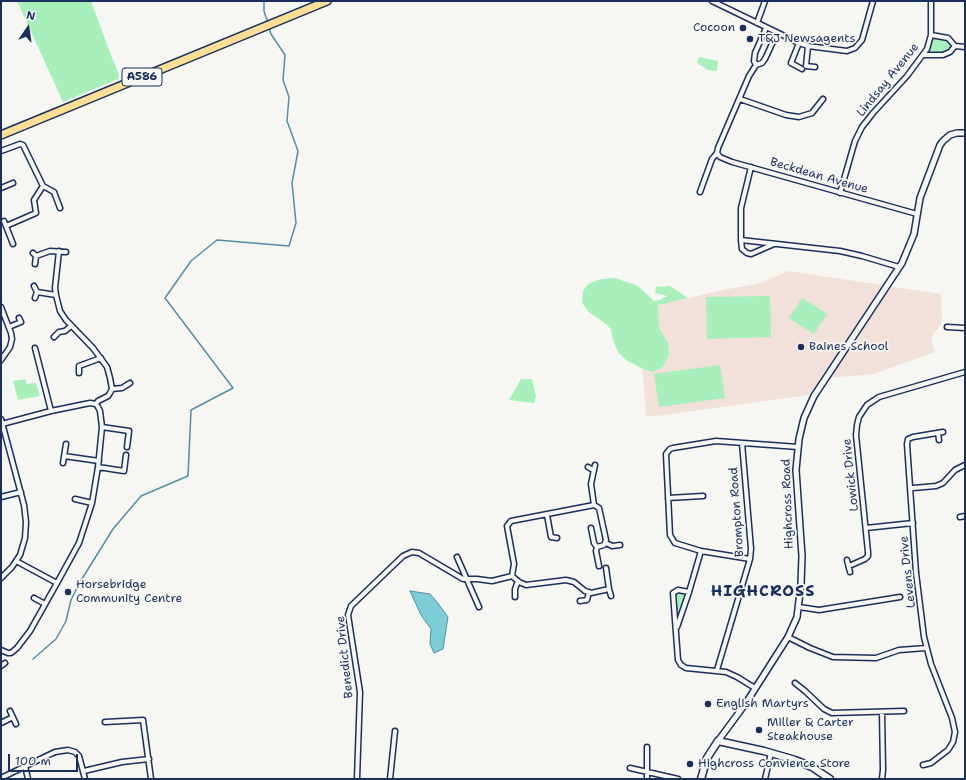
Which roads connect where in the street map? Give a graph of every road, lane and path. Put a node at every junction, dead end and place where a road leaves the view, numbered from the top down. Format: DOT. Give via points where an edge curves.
graph roads {
  1 [pos="328,1"];
  2 [pos="712,1"];
  3 [pos="765,1"];
  4 [pos="873,1"];
  5 [pos="931,1"];
  6 [pos="757,23"];
  7 [pos="766,28"];
  8 [pos="776,33"];
  9 [pos="931,35"];
  10 [pos="799,43"];
  11 [pos="808,46"];
  12 [pos="955,46"];
  13 [pos="965,46"];
  14 [pos="924,55"];
  15 [pos="756,65"];
  16 [pos="815,67"];
  17 [pos="802,69"];
  18 [pos="740,99"];
  19 [pos="823,99"];
  20 [pos="965,133"];
  21 [pos="1,135"];
  22 [pos="1,151"];
  23 [pos="717,153"];
  24 [pos="751,167"];
  25 [pos="13,183"];
  26 [pos="43,186"];
  27 [pos="1,188"];
  28 [pos="700,192"];
  29 [pos="840,193"];
  30 [pos="60,208"];
  31 [pos="917,214"];
  32 [pos="4,221"];
  33 [pos="6,226"];
  34 [pos="741,240"];
  35 [pos="13,244"];
  36 [pos="774,244"];
  37 [pos="59,251"];
  38 [pos="66,252"];
  39 [pos="35,264"];
  40 [pos="899,267"];
  41 [pos="34,286"];
  42 [pos="37,292"];
  43 [pos="56,295"];
  44 [pos="35,298"];
  45 [pos="1,308"];
  46 [pos="19,318"];
  47 [pos="71,326"];
  48 [pos="9,327"];
  49 [pos="947,327"];
  50 [pos="952,327"];
  51 [pos="965,328"];
  52 [pos="950,332"];
  53 [pos="54,337"];
  54 [pos="36,348"];
  55 [pos="38,356"];
  56 [pos="32,358"];
  57 [pos="101,358"];
  58 [pos="1,360"];
  59 [pos="965,372"];
  60 [pos="79,373"];
  61 [pos="130,383"];
  62 [pos="112,389"];
  63 [pos="96,404"];
  64 [pos="51,411"];
  65 [pos="2,421"];
  66 [pos="102,427"];
  67 [pos="943,432"];
  68 [pos="938,433"];
  69 [pos="939,440"];
  70 [pos="742,443"];
  71 [pos="66,444"];
  72 [pos="127,447"];
  73 [pos="798,447"];
  74 [pos="126,455"];
  75 [pos="64,456"];
  76 [pos="99,461"];
  77 [pos="63,463"];
  78 [pos="595,465"];
  79 [pos="965,466"];
  80 [pos="98,467"];
  81 [pos="588,467"];
  82 [pos="593,470"];
  83 [pos="910,490"];
  84 [pos="20,492"];
  85 [pos="703,496"];
  86 [pos="1,497"];
  87 [pos="668,498"];
  88 [pos="75,499"];
  89 [pos="92,503"];
  90 [pos="594,504"];
  91 [pos="547,515"];
  92 [pos="913,523"];
  93 [pos="591,528"];
  94 [pos="866,528"];
  95 [pos="551,537"];
  96 [pos="556,538"];
  97 [pos="546,540"];
  98 [pos="606,543"];
  99 [pos="620,545"];
  100 [pos="597,547"];
  101 [pos="701,551"];
  102 [pos="457,557"];
  103 [pos="750,558"];
  104 [pos="847,560"];
  105 [pos="16,561"];
  106 [pos="599,566"];
  107 [pos="849,566"];
  108 [pos="606,568"];
  109 [pos="850,572"];
  110 [pos="512,576"];
  111 [pos="1,578"];
  112 [pos="467,580"];
  113 [pos="518,581"];
  114 [pos="57,583"];
  115 [pos="609,589"];
  116 [pos="589,592"];
  117 [pos="689,592"];
  118 [pos="515,596"];
  119 [pos="611,596"];
  120 [pos="900,596"];
  121 [pos="34,598"];
  122 [pos="580,601"];
  123 [pos="45,604"];
  124 [pos="479,606"];
  125 [pos="799,607"];
  126 [pos="677,627"];
  127 [pos="788,637"];
  128 [pos="926,648"];
  129 [pos="1,650"];
  130 [pos="717,670"];
  131 [pos="795,683"];
  132 [pos="755,688"];
  133 [pos="10,711"];
  134 [pos="904,711"];
  135 [pos="882,712"];
  136 [pos="13,717"];
  137 [pos="105,722"];
  138 [pos="1,723"];
  139 [pos="16,724"];
  140 [pos="395,731"];
  141 [pos="718,741"];
  142 [pos="647,748"];
  143 [pos="771,753"];
  144 [pos="148,759"];
  145 [pos="923,765"];
  146 [pos="25,766"];
  147 [pos="630,768"];
  148 [pos="84,771"];
  149 [pos="647,771"];
  150 [pos="1,778"];
  151 [pos="28,779"];
  152 [pos="85,779"];
  153 [pos="151,779"];
  154 [pos="357,779"];
  155 [pos="390,779"];
  156 [pos="647,779"];
  157 [pos="678,779"];
  158 [pos="701,779"];
  159 [pos="766,779"];
  160 [pos="830,779"];
  161 [pos="882,779"];
  1 -- 21 [label="main road, A586"];
  2 -- 6 [label="street"];
  3 -- 6 [label="street"];
  4 -- 11 [label="street" via="862,40 855,48 847,51"];
  5 -- 9 [label="street, Lindsay Avenue"];
  6 -- 7 [label="street"];
  7 -- 8 [label="street"];
  7 -- 15 [label="street" via="755,53"];
  8 -- 10 [label="street"];
  8 -- 15 [label="street" via="765,59"];
  9 -- 12 [label="street" via="948,38"];
  9 -- 14 [label="street, Lindsay Avenue"];
  10 -- 11 [label="street"];
  10 -- 17 [label="street" via="791,64"];
  11 -- 16 [label="street" via="806,66"];
  12 -- 13 [label="street"];
  12 -- 14 [label="street" via="943,55"];
  14 -- 29 [label="street, Lindsay Avenue" via="862,127"];
  15 -- 18 [label="street"];
  18 -- 19 [label="street" via="799,117 812,113"];
  18 -- 23 [label="street"];
  20 -- 31 [label="street, Highcross Road" via="950,135 940,145 920,198"];
  22 -- 26 [label="street" via="23,144"];
  23 -- 24 [label="street, Beckdean Avenue" via="725,159"];
  23 -- 28 [label="street" via="712,159"];
  24 -- 29 [label="street, Beckdean Avenue"];
  24 -- 34 [label="street" via="741,208"];
  25 -- 27 [label="street"];
  26 -- 30 [label="street" via="54,192"];
  26 -- 33 [label="street" via="34,200 36,213"];
  29 -- 31 [label="street, Beckdean Avenue"];
  31 -- 40 [label="street, Highcross Road" via="910,245"];
  32 -- 33 [label="street"];
  33 -- 35 [label="street"];
  34 -- 36 [label="street"];
  34 -- 36 [label="street" via="742,249 750,254"];
  36 -- 40 [label="street" via="850,253"];
  37 -- 38 [label="street"];
  37 -- 39 [label="street" via="34,255"];
  37 -- 43 [label="street"];
  40 -- 73 [label="street, Highcross Road" via="813,398 802,424"];
  41 -- 42 [label="street"];
  42 -- 43 [label="street"];
  42 -- 44 [label="street"];
  43 -- 47 [label="street" via="60,311"];
  45 -- 48 [label="street"];
  46 -- 48 [label="street" via="21,322"];
  47 -- 53 [label="street" via="65,331 58,330"];
  47 -- 57 [label="street"];
  48 -- 58 [label="street" via="11,343"];
  49 -- 50 [label="street"];
  50 -- 51 [label="street"];
  50 -- 52 [label="street"];
  54 -- 55 [label="street"];
  55 -- 56 [label="street"];
  55 -- 64 [label="street"];
  57 -- 60 [label="street" via="78,365"];
  57 -- 62 [label="street" via="109,374"];
  59 -- 94 [label="street, Lowick Drive" via="879,397 871,401 859,417 856,435"];
  61 -- 62 [label="street" via="122,388"];
  62 -- 63 [label="street" via="108,396"];
  63 -- 64 [label="street"];
  63 -- 66 [label="street" via="100,411"];
  64 -- 65 [label="street"];
  65 -- 84 [label="street"];
  66 -- 72 [label="street" via="129,431"];
  66 -- 76 [label="street"];
  67 -- 68 [label="street, Levens Drive"];
  68 -- 69 [label="street"];
  68 -- 83 [label="street, Levens Drive" via="908,439"];
  70 -- 73 [label="street"];
  70 -- 87 [label="street" via="716,441 670,449 666,454"];
  70 -- 103 [label="street, Brompton Road"];
  71 -- 75 [label="street"];
  73 -- 125 [label="street, Highcross Road" via="796,484 802,556"];
  74 -- 80 [label="street" via="124,471"];
  75 -- 76 [label="street"];
  75 -- 77 [label="street"];
  76 -- 80 [label="street"];
  78 -- 82 [label="street"];
  79 -- 83 [label="street" via="955,470 943,483"];
  80 -- 89 [label="street"];
  81 -- 82 [label="street"];
  82 -- 90 [label="street" via="591,484"];
  83 -- 92 [label="street, Levens Drive"];
  84 -- 86 [label="street"];
  84 -- 105 [label="street" via="26,515 26,527 24,543"];
  85 -- 87 [label="street"];
  87 -- 101 [label="street" via="671,538 675,543"];
  88 -- 89 [label="street"];
  89 -- 114 [label="street" via="79,543"];
  90 -- 91 [label="street"];
  90 -- 98 [label="street" via="599,508"];
  91 -- 95 [label="street"];
  91 -- 110 [label="street" via="511,521 508,524 514,566"];
  92 -- 94 [label="street"];
  92 -- 128 [label="street, Levens Drive" via="916,573"];
  93 -- 100 [label="street"];
  94 -- 107 [label="street, Lowick Drive" via="868,556 865,560"];
  95 -- 96 [label="street"];
  95 -- 97 [label="street"];
  98 -- 99 [label="street" via="612,546"];
  98 -- 100 [label="street"];
  100 -- 106 [label="street"];
  101 -- 103 [label="street"];
  101 -- 117 [label="street"];
  102 -- 112 [label="street"];
  103 -- 130 [label="street, Brompton Road"];
  104 -- 107 [label="street"];
  105 -- 111 [label="street"];
  105 -- 114 [label="street"];
  107 -- 109 [label="street"];
  108 -- 115 [label="street"];
  110 -- 112 [label="street, Benedict Drive" via="492,581 477,578"];
  110 -- 113 [label="street"];
  112 -- 124 [label="street"];
  112 -- 154 [label="street, Benedict Drive" via="419,553 407,554 351,606 348,615 360,692"];
  113 -- 116 [label="street" via="526,585 566,580"];
  113 -- 118 [label="street" via="514,589"];
  114 -- 123 [label="street"];
  115 -- 116 [label="street"];
  115 -- 119 [label="street"];
  116 -- 122 [label="street" via="587,600"];
  117 -- 126 [label="street"];
  117 -- 126 [label="street" via="678,590 674,593"];
  120 -- 125 [label="street" via="819,610"];
  121 -- 123 [label="street"];
  123 -- 129 [label="street" via="17,648 11,653"];
  125 -- 127 [label="street, Highcross Road"];
  126 -- 130 [label="street" via="678,660 681,665 686,668"];
  127 -- 128 [label="street" via="833,657 876,658 899,650"];
  127 -- 132 [label="street, Highcross Road"];
  128 -- 145 [label="street, Levens Drive" via="952,718 955,738 948,750 931,763"];
  130 -- 132 [label="street" via="733,675"];
  131 -- 135 [label="street" via="830,712"];
  132 -- 141 [label="street, Highcross Road"];
  133 -- 136 [label="street"];
  134 -- 135 [label="street"];
  135 -- 161 [label="street"];
  136 -- 138 [label="street"];
  136 -- 139 [label="street"];
  137 -- 144 [label="street" via="143,720"];
  140 -- 155 [label="street"];
  141 -- 143 [label="main road"];
  141 -- 158 [label="main road, Highcross Road" via="707,758"];
  142 -- 149 [label="street"];
  143 -- 159 [label="street"];
  143 -- 160 [label="main road" via="812,767"];
  144 -- 148 [label="street"];
  144 -- 153 [label="street"];
  146 -- 148 [label="street" via="55,752 68,750 79,756"];
  146 -- 150 [label="street"];
  146 -- 151 [label="street"];
  147 -- 149 [label="street"];
  148 -- 152 [label="street"];
  149 -- 156 [label="street"];
  149 -- 157 [label="street"];
}
